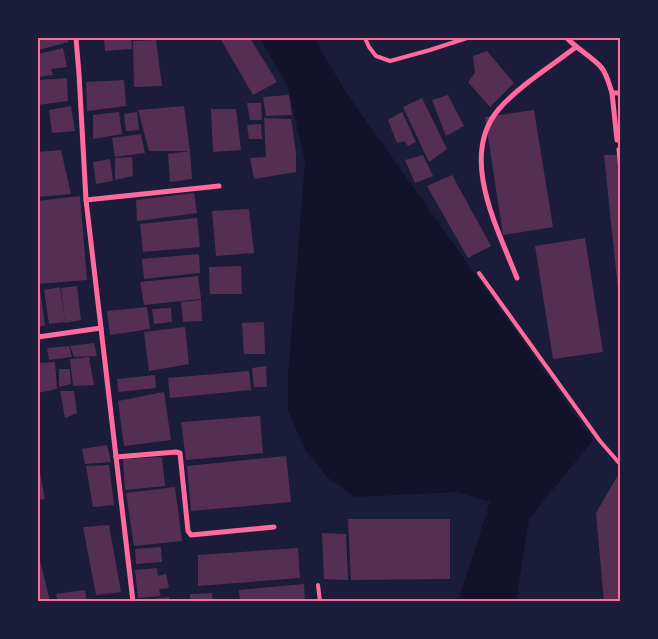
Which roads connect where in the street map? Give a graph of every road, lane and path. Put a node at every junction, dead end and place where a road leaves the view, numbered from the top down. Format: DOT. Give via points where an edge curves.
graph roads {
  1 [pos="76,38"];
  2 [pos="364,38"];
  3 [pos="467,38"];
  4 [pos="567,38"];
  5 [pos="576,47"];
  6 [pos="612,93"];
  7 [pos="620,93"];
  8 [pos="619,140"];
  9 [pos="620,171"];
  10 [pos="219,186"];
  11 [pos="86,200"];
  12 [pos="479,273"];
  13 [pos="517,278"];
  14 [pos="101,328"];
  15 [pos="38,337"];
  16 [pos="116,457"];
  17 [pos="620,464"];
  18 [pos="274,527"];
  19 [pos="318,585"];
  20 [pos="133,602"];
  21 [pos="320,602"];
  1 -- 11 [label="street"];
  2 -- 3 [label="lane" via="376,56 390,61"];
  4 -- 5 [label="street"];
  5 -- 6 [label="street" via="602,68"];
  5 -- 13 [label="street" via="500,108 482,142 483,177 490,210"];
  6 -- 7 [label="street"];
  6 -- 8 [label="street"];
  8 -- 9 [label="path"];
  10 -- 11 [label="street"];
  11 -- 14 [label="street"];
  12 -- 17 [label="lane"];
  14 -- 15 [label="street"];
  14 -- 16 [label="street"];
  16 -- 18 [label="street" via="180,453 191,535"];
  16 -- 20 [label="street"];
  19 -- 21 [label="lane"];
}
